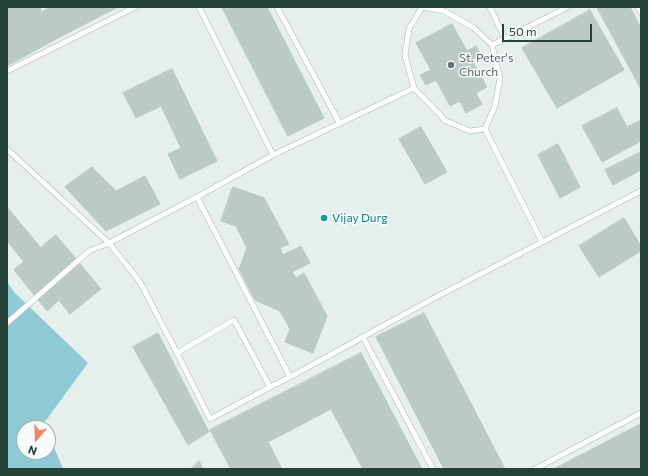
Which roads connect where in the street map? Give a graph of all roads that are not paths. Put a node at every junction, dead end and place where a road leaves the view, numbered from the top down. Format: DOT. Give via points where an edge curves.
graph roads {
  1 [pos="135,7"];
  2 [pos="199,7"];
  3 [pos="277,7"];
  4 [pos="422,7"];
  5 [pos="490,7"];
  6 [pos="568,7"];
  7 [pos="638,7"];
  8 [pos="641,13"];
  9 [pos="505,39"];
  10 [pos="492,45"];
  11 [pos="7,71"];
  12 [pos="414,88"];
  13 [pos="340,124"];
  14 [pos="485,129"];
  15 [pos="7,149"];
  16 [pos="273,156"];
  17 [pos="641,191"];
  18 [pos="197,197"];
  19 [pos="542,242"];
  20 [pos="109,243"];
  21 [pos="7,323"];
  22 [pos="363,337"];
  23 [pos="177,353"];
  24 [pos="290,377"];
  25 [pos="270,386"];
  26 [pos="641,413"];
  27 [pos="433,469"];
  28 [pos="536,469"];
  1 -- 11 [label="lane"];
  2 -- 16 [label="lane"];
  3 -- 13 [label="lane"];
  4 -- 10 [label="lane" via="444,11 474,28"];
  4 -- 12 [label="lane" via="408,29 405,55"];
  5 -- 9 [label="lane"];
  6 -- 9 [label="lane"];
  7 -- 8 [label="lane"];
  9 -- 10 [label="lane"];
  10 -- 14 [label="lane" via="500,78 495,106"];
  12 -- 13 [label="lane"];
  12 -- 14 [label="lane" via="446,122 470,131"];
  13 -- 16 [label="lane"];
  14 -- 19 [label="lane"];
  15 -- 20 [label="lane"];
  16 -- 18 [label="lane"];
  17 -- 19 [label="lane"];
  18 -- 20 [label="lane"];
  18 -- 24 [label="lane"];
  19 -- 22 [label="lane"];
  20 -- 21 [label="lane" via="89,251"];
  20 -- 23 [label="lane" via="140,282"];
  22 -- 24 [label="lane"];
  22 -- 27 [label="lane"];
  23 -- 25 [label="lane" via="234,320"];
  23 -- 25 [label="lane" via="210,419"];
  24 -- 25 [label="lane"];
  26 -- 28 [label="lane"];
}
